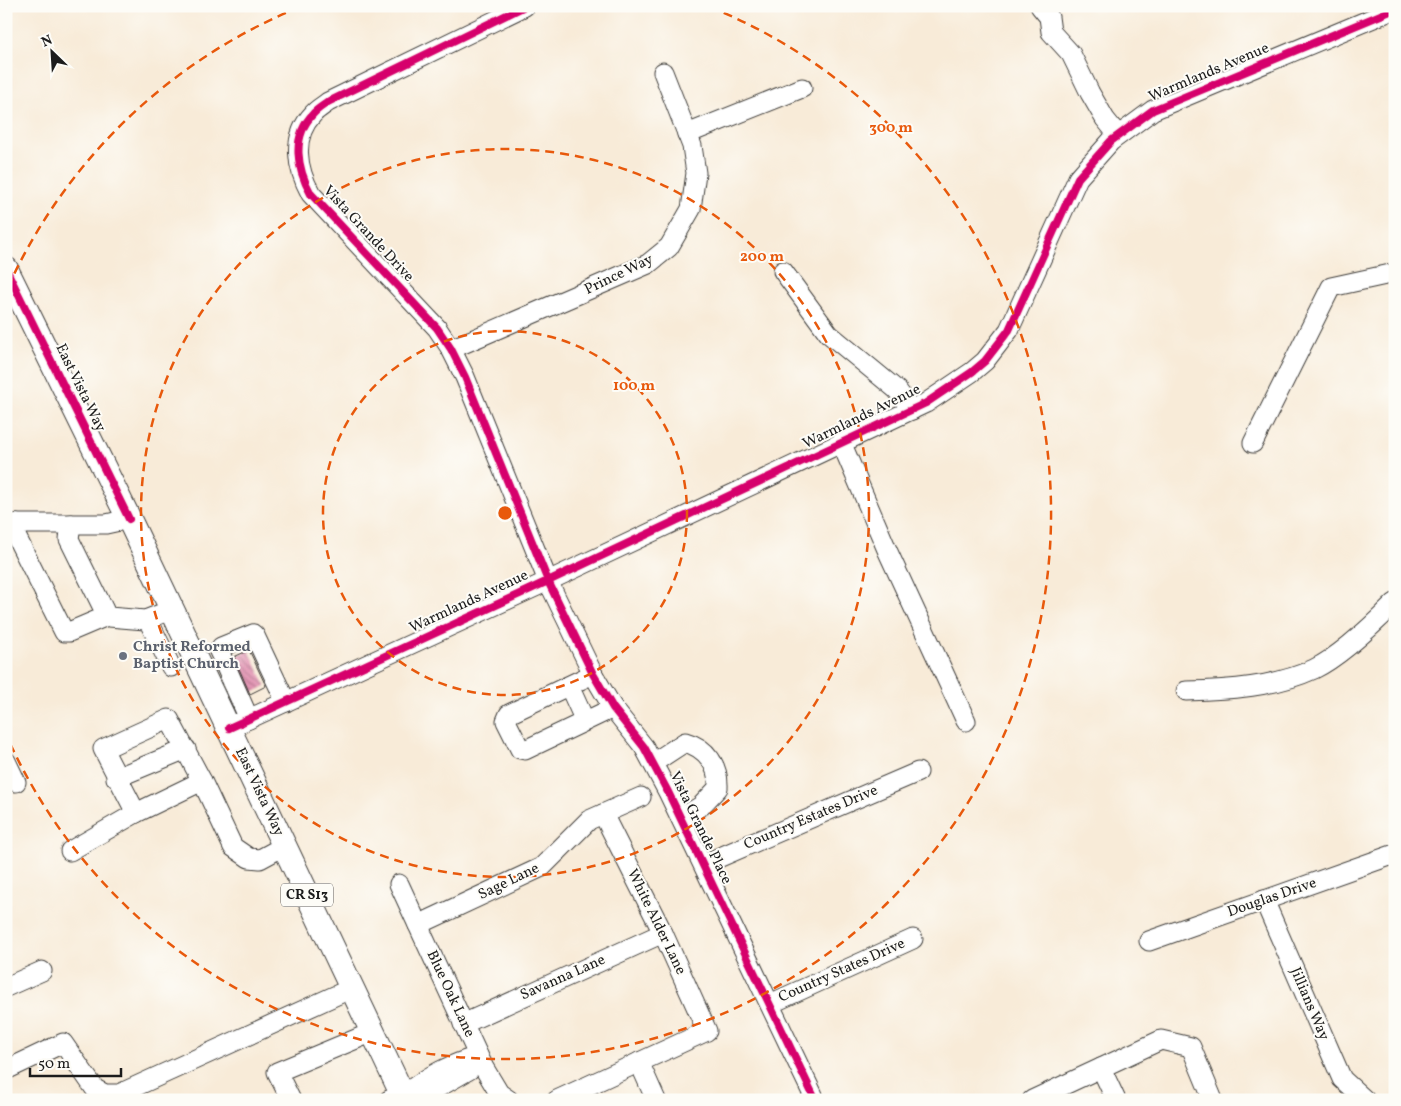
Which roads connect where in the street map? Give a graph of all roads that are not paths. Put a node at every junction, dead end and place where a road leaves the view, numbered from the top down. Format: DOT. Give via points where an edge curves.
graph roads {
  1 [pos="525,6"];
  2 [pos="1040,6"];
  3 [pos="1395,9"];
  4 [pos="663,72"];
  5 [pos="802,88"];
  6 [pos="687,134"];
  7 [pos="1118,136"];
  8 [pos="6,269"];
  9 [pos="783,270"];
  10 [pos="1395,273"];
  11 [pos="451,349"];
  12 [pos="912,410"];
  13 [pos="841,442"];
  14 [pos="1253,442"];
  15 [pos="129,519"];
  16 [pos="12,524"];
  17 [pos="71,524"];
  18 [pos="548,581"];
  19 [pos="1391,607"];
  20 [pos="172,609"];
  21 [pos="105,614"];
  22 [pos="150,619"];
  23 [pos="191,648"];
  24 [pos="219,651"];
  25 [pos="171,667"];
  26 [pos="593,674"];
  27 [pos="569,686"];
  28 [pos="1186,691"];
  29 [pos="286,702"];
  30 [pos="613,708"];
  31 [pos="966,720"];
  32 [pos="585,721"];
  33 [pos="239,723"];
  34 [pos="186,749"];
  35 [pos="6,761"];
  36 [pos="653,763"];
  37 [pos="918,772"];
  38 [pos="116,778"];
  39 [pos="202,780"];
  40 [pos="16,782"];
  41 [pos="641,797"];
  42 [pos="136,813"];
  43 [pos="603,814"];
  44 [pos="681,818"];
  45 [pos="284,846"];
  46 [pos="70,851"];
  47 [pos="1395,854"];
  48 [pos="704,864"];
  49 [pos="399,884"];
  50 [pos="1264,900"];
  51 [pos="418,925"];
  52 [pos="662,933"];
  53 [pos="914,939"];
  54 [pos="1149,941"];
  55 [pos="42,971"];
  56 [pos="6,987"];
  57 [pos="352,988"];
  58 [pos="770,1004"];
  59 [pos="463,1024"];
  60 [pos="373,1032"];
  61 [pos="478,1056"];
  62 [pos="639,1062"];
  63 [pos="1101,1068"];
  64 [pos="6,1070"];
  65 [pos="813,1095"];
  66 [pos="399,1098"];
  67 [pos="291,1100"];
  68 [pos="509,1100"];
  69 [pos="557,1100"];
  70 [pos="656,1100"];
  71 [pos="1032,1100"];
  72 [pos="1116,1100"];
  73 [pos="1213,1100"];
  74 [pos="1365,1100"];
  1 -- 11 [label="street, Vista Grande Drive" via="328,102 313,114 300,134 298,163 311,194 437,328"];
  2 -- 7 [label="street" via="1049,17 1051,32 1071,54 1090,93"];
  3 -- 7 [label="street, Warmlands Avenue" via="1153,110"];
  4 -- 6 [label="street, Prince Way"];
  5 -- 6 [label="street"];
  6 -- 11 [label="street, Prince Way" via="696,173 691,209 669,247 648,264"];
  7 -- 12 [label="street, Warmlands Avenue" via="1078,178 1009,330 972,372"];
  8 -- 15 [label="main road, East Vista Way / CR S13"];
  9 -- 12 [label="street" via="829,334 897,390"];
  10 -- 14 [label="street" via="1331,287"];
  11 -- 18 [label="street, Vista Grande Drive" via="465,376"];
  12 -- 13 [label="street, Warmlands Avenue"];
  13 -- 18 [label="street, Warmlands Avenue"];
  13 -- 31 [label="street, Warmlands Avenue"];
  15 -- 17 [label="street" via="106,524"];
  15 -- 20 [label="main road, East Vista Way / CR S13"];
  16 -- 17 [label="street"];
  16 -- 21 [label="street" via="64,632"];
  17 -- 21 [label="street" via="69,539"];
  18 -- 26 [label="street, Vista Grande Place"];
  18 -- 29 [label="street, Warmlands Avenue"];
  19 -- 28 [label="street" via="1340,652 1314,669 1267,684"];
  20 -- 22 [label="street"];
  20 -- 23 [label="main road, East Vista Way / CR S13"];
  21 -- 22 [label="street"];
  22 -- 25 [label="street"];
  23 -- 24 [label="street"];
  23 -- 33 [label="main road, East Vista Way / CR S13"];
  24 -- 29 [label="street" via="253,634"];
  24 -- 33 [label="street"];
  26 -- 27 [label="street"];
  26 -- 30 [label="street, Vista Grande Place"];
  27 -- 32 [label="street"];
  27 -- 32 [label="street" via="509,714 506,721 517,746 525,750"];
  29 -- 33 [label="street, Warmlands Avenue"];
  30 -- 32 [label="street"];
  30 -- 36 [label="street, Vista Grande Place" via="644,746"];
  33 -- 45 [label="main road, East Vista Way / CR S13"];
  34 -- 38 [label="street"];
  34 -- 38 [label="street" via="169,719 103,749"];
  34 -- 39 [label="street"];
  35 -- 40 [label="street"];
  36 -- 44 [label="street, Vista Grande Place"];
  36 -- 44 [label="street" via="685,742 704,751 710,759 718,788 701,806"];
  37 -- 48 [label="street, Country Estates Drive"];
  38 -- 42 [label="street"];
  39 -- 42 [label="street"];
  39 -- 45 [label="street" via="233,847 250,858 260,859"];
  41 -- 43 [label="street, Sage Lane"];
  42 -- 46 [label="street"];
  43 -- 51 [label="street, Sage Lane" via="589,820 542,867"];
  43 -- 52 [label="street, White Alder Lane"];
  44 -- 48 [label="street, Vista Grande Place"];
  45 -- 57 [label="main road, East Vista Way / CR S13"];
  47 -- 50 [label="street, Douglas Drive"];
  48 -- 58 [label="street, Vista Grande Place"];
  49 -- 51 [label="street, Blue Oak Lane"];
  50 -- 54 [label="street, Douglas Drive"];
  50 -- 74 [label="street, Jillians Way" via="1342,1079"];
  51 -- 59 [label="street, Blue Oak Lane"];
  52 -- 59 [label="street, Savanna Lane"];
  52 -- 62 [label="street, White Alder Lane" via="708,1031"];
  53 -- 58 [label="street, Country States Drive"];
  55 -- 56 [label="street"];
  57 -- 60 [label="main road, East Vista Way / CR S13"];
  57 -- 64 [label="street" via="119,1094 95,1090 63,1043"];
  58 -- 65 [label="street, Vista Grande Place"];
  59 -- 61 [label="street, Blue Oak Lane"];
  60 -- 66 [label="main road, East Vista Way / CR S13"];
  60 -- 67 [label="street" via="277,1072"];
  61 -- 66 [label="street" via="469,1070 434,1090"];
  61 -- 68 [label="street, Blue Oak Lane" via="499,1093"];
  62 -- 69 [label="street"];
  62 -- 70 [label="street"];
  63 -- 71 [label="street"];
  63 -- 72 [label="street"];
  63 -- 73 [label="street" via="1161,1040 1191,1047"];
}
